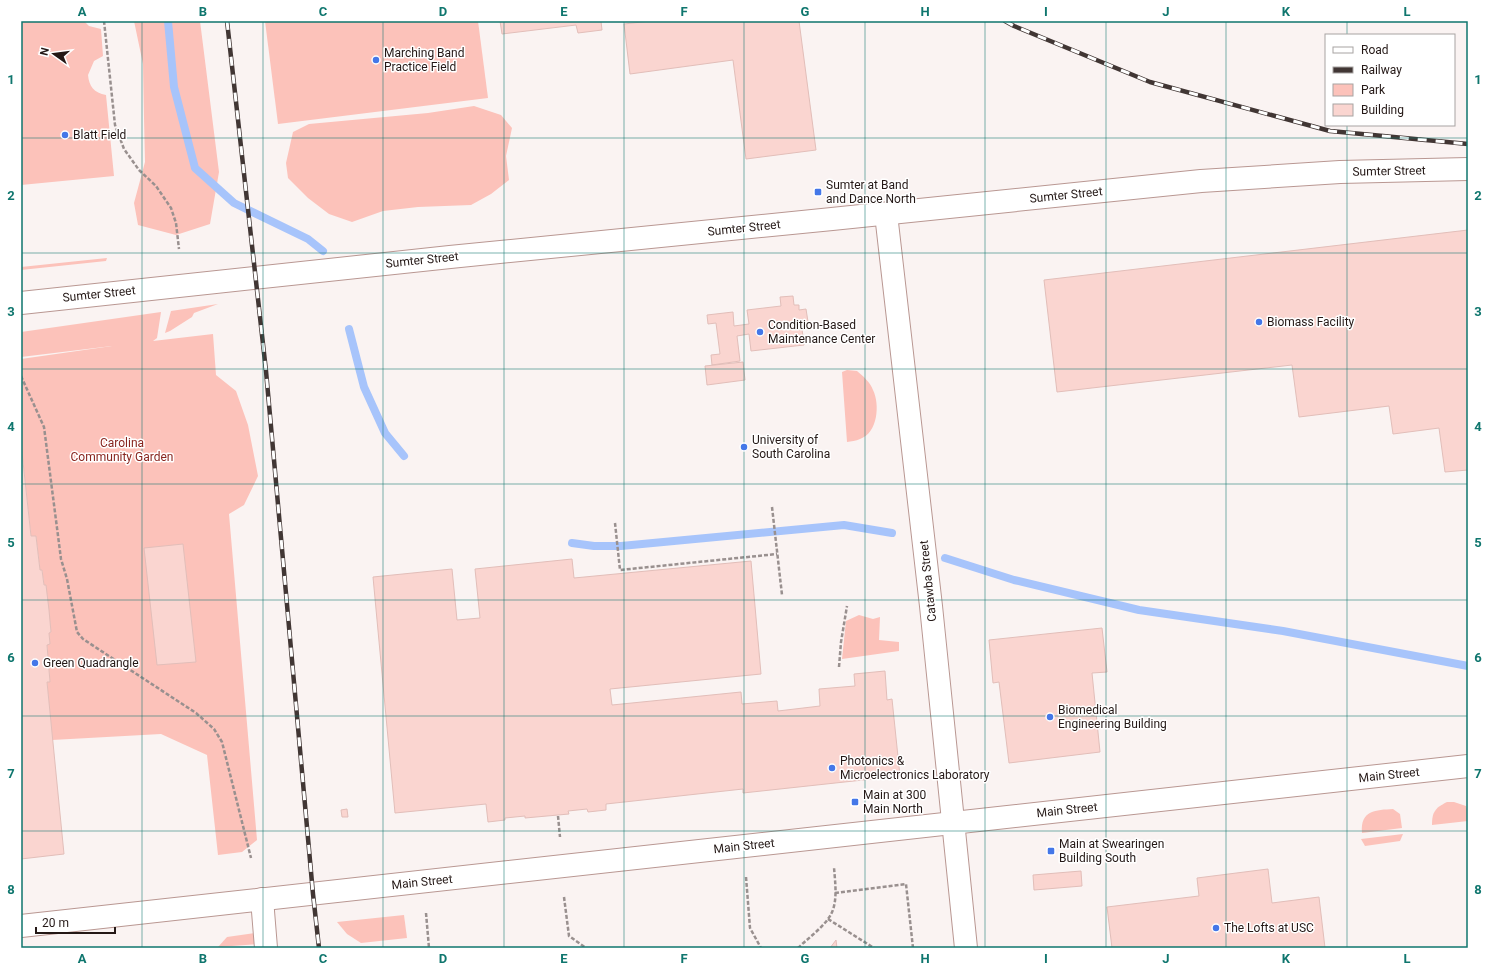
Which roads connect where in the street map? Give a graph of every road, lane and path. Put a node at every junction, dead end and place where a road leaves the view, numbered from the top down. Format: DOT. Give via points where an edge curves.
graph roads {
  1 [pos="104,21"];
  2 [pos="1468,169"];
  3 [pos="886,214"];
  4 [pos="179,249"];
  5 [pos="21,303"];
  6 [pos="21,376"];
  7 [pos="772,507"];
  8 [pos="615,523"];
  9 [pos="777,554"];
  10 [pos="782,595"];
  11 [pos="848,606"];
  12 [pos="839,668"];
  13 [pos="1468,766"];
  14 [pos="558,816"];
  15 [pos="954,823"];
  16 [pos="560,837"];
  17 [pos="251,858"];
  18 [pos="834,867"];
  19 [pos="746,877"];
  20 [pos="835,893"];
  21 [pos="564,897"];
  22 [pos="262,900"];
  23 [pos="426,913"];
  24 [pos="828,919"];
  25 [pos="21,926"];
  26 [pos="266,948"];
  27 [pos="429,948"];
  28 [pos="586,948"];
  29 [pos="761,948"];
  30 [pos="798,948"];
  31 [pos="874,948"];
  32 [pos="913,948"];
  33 [pos="966,948"];
  1 -- 4 [label="path" via="115,124 124,149 171,208 176,223"];
  2 -- 3 [label="street, Sumter Street" via="1340,172 1201,181"];
  3 -- 5 [label="street, Sumter Street" via="368,265"];
  3 -- 15 [label="street, Catawba Street" via="930,590"];
  6 -- 17 [label="path" via="44,427 61,559 77,632 83,639 196,713 214,729 222,742"];
  7 -- 9 [label="path"];
  8 -- 9 [label="path" via="620,570"];
  9 -- 10 [label="path"];
  11 -- 12 [label="path"];
  13 -- 15 [label="street, Main Street"];
  14 -- 16 [label="path"];
  15 -- 22 [label="street, Main Street"];
  15 -- 33 [label="street, Catawba Street"];
  18 -- 20 [label="path"];
  19 -- 29 [label="path" via="750,928"];
  20 -- 24 [label="path"];
  20 -- 32 [label="path" via="906,884"];
  21 -- 28 [label="path" via="569,936"];
  22 -- 25 [label="street, Main Street"];
  22 -- 26 [label="street"];
  23 -- 27 [label="path"];
  24 -- 30 [label="path"];
  24 -- 31 [label="path"];
}
